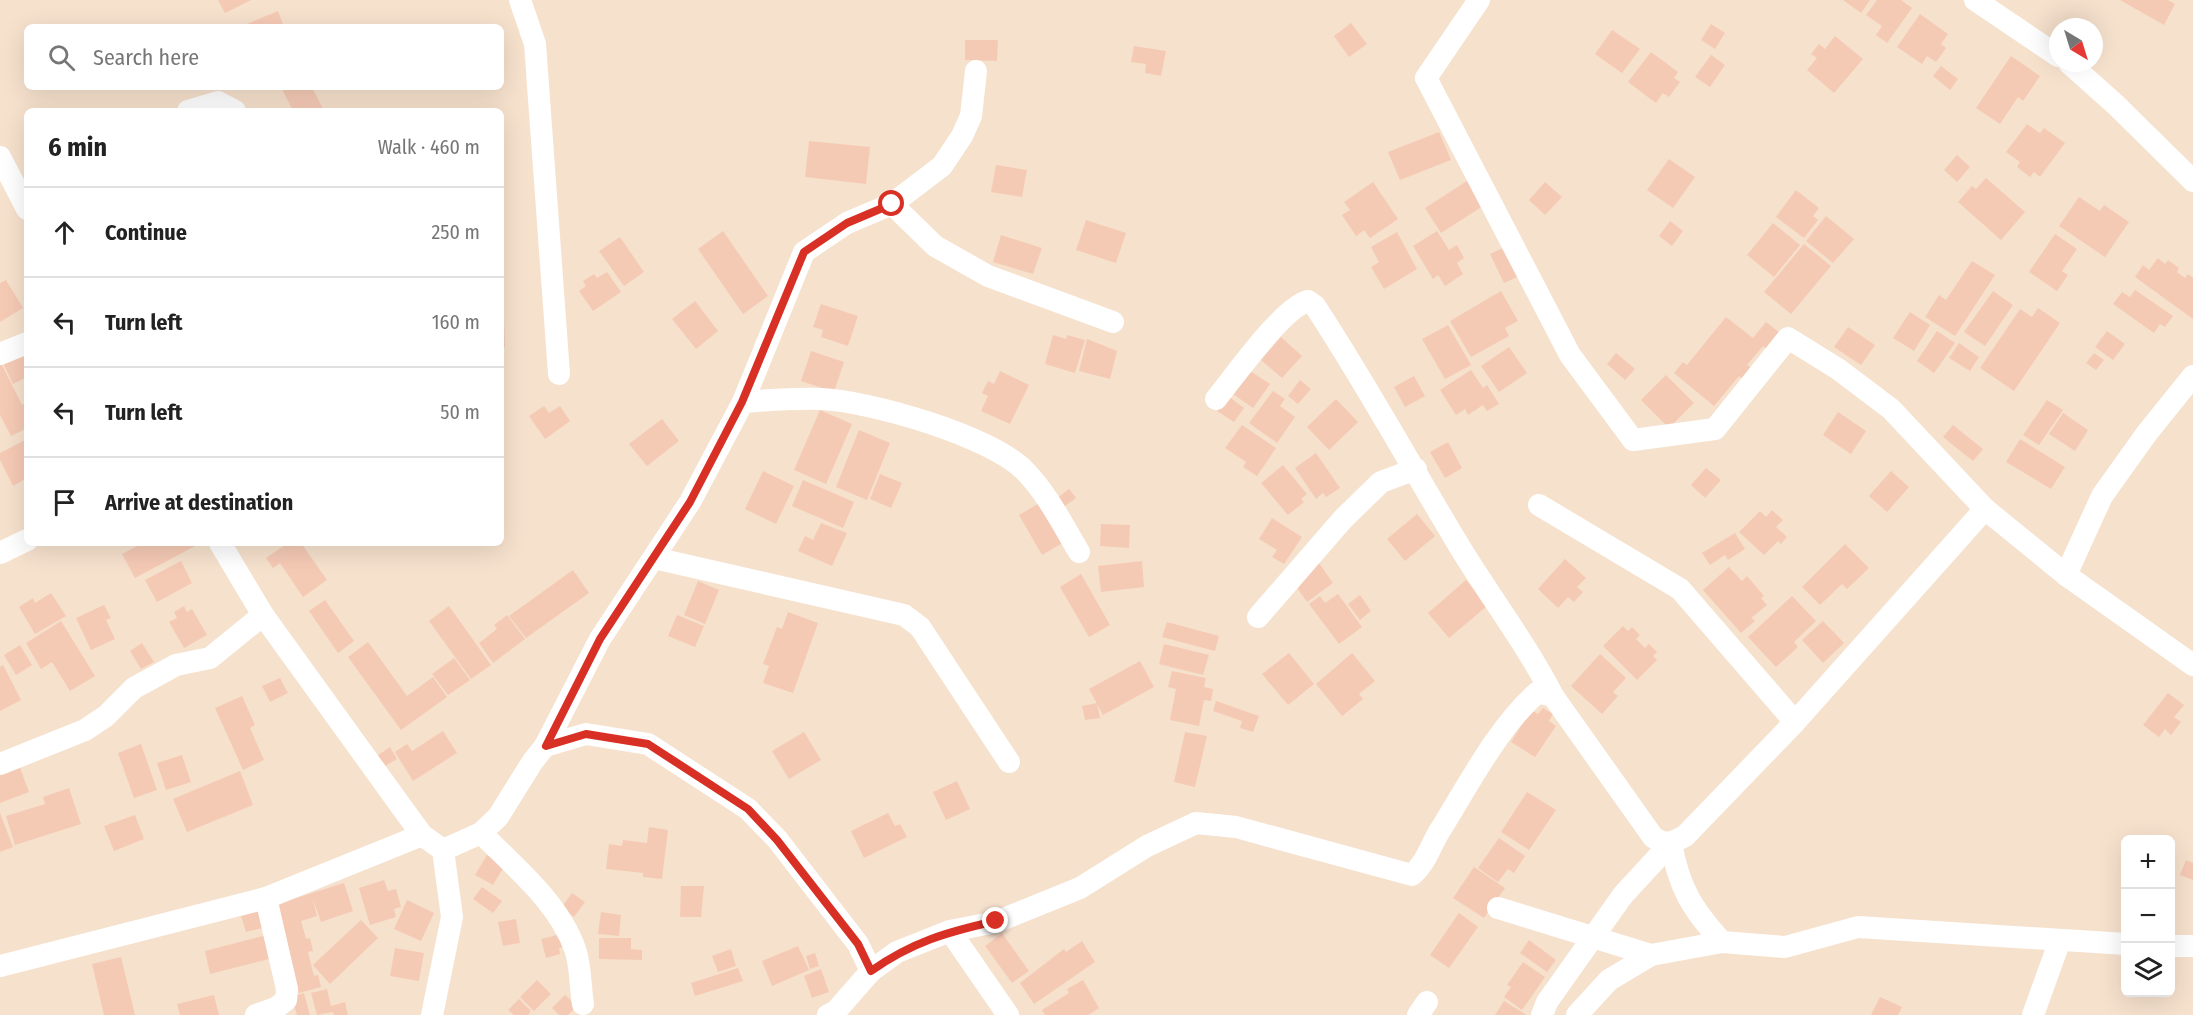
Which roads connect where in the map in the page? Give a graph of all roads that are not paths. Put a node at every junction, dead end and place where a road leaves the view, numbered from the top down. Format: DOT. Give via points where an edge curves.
graph roads {
  1 [pos="520,0"];
  2 [pos="1479,0"];
  3 [pos="1976,0"];
  4 [pos="2049,50"];
  5 [pos="976,71"];
  6 [pos="2079,72"];
  7 [pos="198,108"];
  8 [pos="229,108"];
  9 [pos="0,157"];
  10 [pos="2193,181"];
  11 [pos="24,200"];
  12 [pos="892,204"];
  13 [pos="1113,322"];
  14 [pos="24,344"];
  15 [pos="0,354"];
  16 [pos="559,374"];
  17 [pos="2193,376"];
  18 [pos="1216,399"];
  19 [pos="742,402"];
  20 [pos="1416,469"];
  21 [pos="1539,505"];
  22 [pos="1985,509"];
  23 [pos="24,541"];
  24 [pos="222,546"];
  25 [pos="1079,552"];
  26 [pos="0,553"];
  27 [pos="654,558"];
  28 [pos="2066,575"];
  29 [pos="263,615"];
  30 [pos="1258,617"];
  31 [pos="2193,665"];
  32 [pos="1553,696"];
  33 [pos="1796,722"];
  34 [pos="546,746"];
  35 [pos="1009,762"];
  36 [pos="0,764"];
  37 [pos="481,833"];
  38 [pos="422,836"];
  39 [pos="1671,843"];
  40 [pos="442,850"];
  41 [pos="266,898"];
  42 [pos="1498,908"];
  43 [pos="950,931"];
  44 [pos="1593,936"];
  45 [pos="2060,940"];
  46 [pos="1722,942"];
  47 [pos="2121,944"];
  48 [pos="2193,945"];
  49 [pos="2175,946"];
  50 [pos="1651,956"];
  51 [pos="5,961"];
  52 [pos="871,971"];
  53 [pos="583,1004"];
  54 [pos="256,1015"];
  55 [pos="432,1015"];
  56 [pos="828,1015"];
  57 [pos="1008,1015"];
  58 [pos="1542,1015"];
  59 [pos="1577,1015"];
  60 [pos="2033,1015"];
  1 -- 16 [label="street" via="535,44"];
  2 -- 22 [label="street" via="1426,78 1570,355 1634,440 1715,429 1788,338 1838,369 1891,410"];
  3 -- 4 [label="street"];
  5 -- 12 [label="street" via="971,116 962,136 942,166"];
  6 -- 10 [label="street"];
  7 -- 8 [label="street" via="218,102"];
  9 -- 11 [label="street"];
  12 -- 13 [label="street" via="935,246 988,276"];
  12 -- 19 [label="street" via="847,223 804,252"];
  14 -- 15 [label="street"];
  17 -- 28 [label="street" via="2102,496"];
  18 -- 20 [label="street" via="1281,320 1308,301 1349,357"];
  19 -- 25 [label="street" via="822,399 873,406 980,444 1025,470"];
  19 -- 27 [label="street" via="690,502"];
  20 -- 30 [label="street" via="1381,482 1342,519"];
  20 -- 32 [label="street"];
  21 -- 33 [label="street" via="1680,589"];
  22 -- 28 [label="street"];
  22 -- 33 [label="street"];
  23 -- 26 [label="street"];
  24 -- 29 [label="street"];
  27 -- 34 [label="street" via="600,639"];
  27 -- 35 [label="street" via="904,615 920,627"];
  28 -- 31 [label="street"];
  29 -- 36 [label="street" via="210,658 176,665 134,688 106,716 85,730"];
  29 -- 38 [label="street"];
  32 -- 39 [label="street" via="1653,837 1661,843"];
  32 -- 43 [label="street" via="1538,692 1492,747 1422,867 1412,875 1236,827 1196,823 1147,846 1080,888 996,921"];
  33 -- 39 [label="street" via="1685,836"];
  34 -- 37 [label="street" via="498,817"];
  34 -- 52 [label="street" via="586,734 648,744 748,809 858,944"];
  37 -- 40 [label="street"];
  37 -- 53 [label="street" via="561,921 576,950"];
  38 -- 40 [label="street"];
  38 -- 41 [label="street"];
  39 -- 44 [label="street" via="1623,895"];
  39 -- 46 [label="street" via="1686,897"];
  40 -- 55 [label="street" via="452,917"];
  41 -- 51 [label="street"];
  41 -- 54 [label="street" via="287,990 286,1000"];
  42 -- 44 [label="street"];
  43 -- 52 [label="street" via="897,952"];
  43 -- 57 [label="street"];
  44 -- 50 [label="street"];
  44 -- 58 [label="street"];
  45 -- 46 [label="street" via="1858,927 1785,947"];
  45 -- 47 [label="street"];
  45 -- 60 [label="street"];
  46 -- 50 [label="street"];
  48 -- 49 [label="street"];
  50 -- 59 [label="street" via="1609,980"];
  52 -- 56 [label="street"];
}
